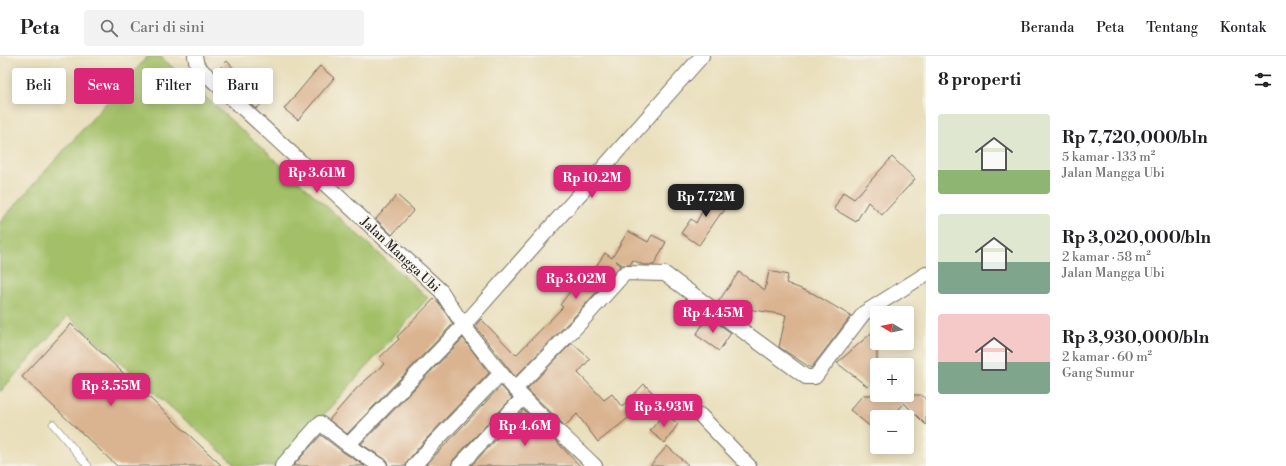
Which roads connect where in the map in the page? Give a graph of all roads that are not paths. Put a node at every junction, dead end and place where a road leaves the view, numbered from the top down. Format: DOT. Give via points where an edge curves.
graph roads {
  1 [pos="195,56"];
  2 [pos="702,56"];
  3 [pos="926,274"];
  4 [pos="463,326"];
  5 [pos="501,373"];
  6 [pos="519,393"];
  7 [pos="700,415"];
  8 [pos="53,424"];
  9 [pos="348,445"];
  10 [pos="88,466"];
  11 [pos="282,466"];
  12 [pos="380,466"];
  13 [pos="414,466"];
  14 [pos="459,466"];
  15 [pos="595,466"];
  16 [pos="749,466"];
  1 -- 4 [label="street, Jalan Mangga Ubi" via="197,66 441,291"];
  2 -- 4 [label="street"];
  3 -- 6 [label="street" via="864,312 815,377 806,377 664,274 625,273"];
  4 -- 5 [label="street, Jalan Mangga Ubi"];
  4 -- 9 [label="street"];
  5 -- 6 [label="street, Jalan Mangga Ubi"];
  5 -- 13 [label="street"];
  6 -- 14 [label="street"];
  6 -- 15 [label="street, Jalan Mangga Ubi"];
  7 -- 16 [label="street"];
  8 -- 10 [label="lane"];
  9 -- 11 [label="street" via="320,423"];
  9 -- 12 [label="street"];
}
